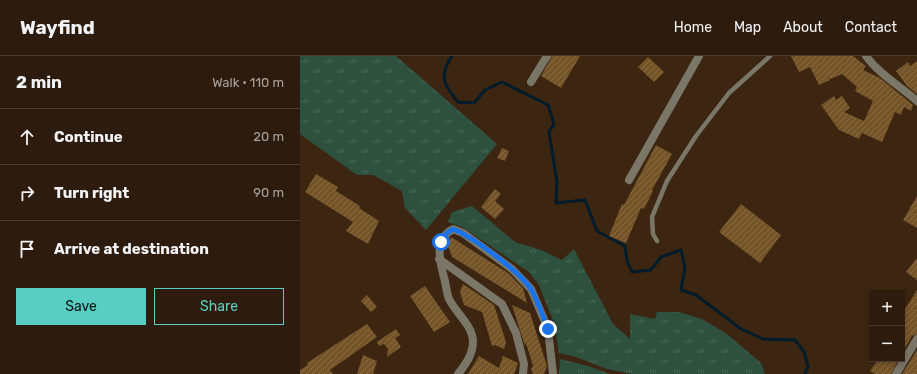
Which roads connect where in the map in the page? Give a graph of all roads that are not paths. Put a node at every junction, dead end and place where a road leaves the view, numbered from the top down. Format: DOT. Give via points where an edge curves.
graph roads {
  1 [pos="547,56"];
  2 [pos="700,56"];
  3 [pos="770,56"];
  4 [pos="866,56"];
  5 [pos="531,82"];
  6 [pos="917,101"];
  7 [pos="629,180"];
  8 [pos="657,241"];
  9 [pos="439,259"];
  10 [pos="917,339"];
  11 [pos="458,374"];
  12 [pos="523,374"];
  13 [pos="553,374"];
  14 [pos="896,374"];
  1 -- 5 [label="street"];
  2 -- 7 [label="street"];
  3 -- 8 [label="lane" via="729,93 696,136 667,181 652,217 653,234"];
  4 -- 6 [label="street" via="874,68 896,82"];
  9 -- 11 [label="street" via="449,299 469,329 473,340 472,351"];
  9 -- 12 [label="street" via="502,304 516,333 524,364"];
  9 -- 13 [label="street" via="441,242 453,229 463,233 512,269 531,289 548,329"];
  10 -- 14 [label="street"];
}
